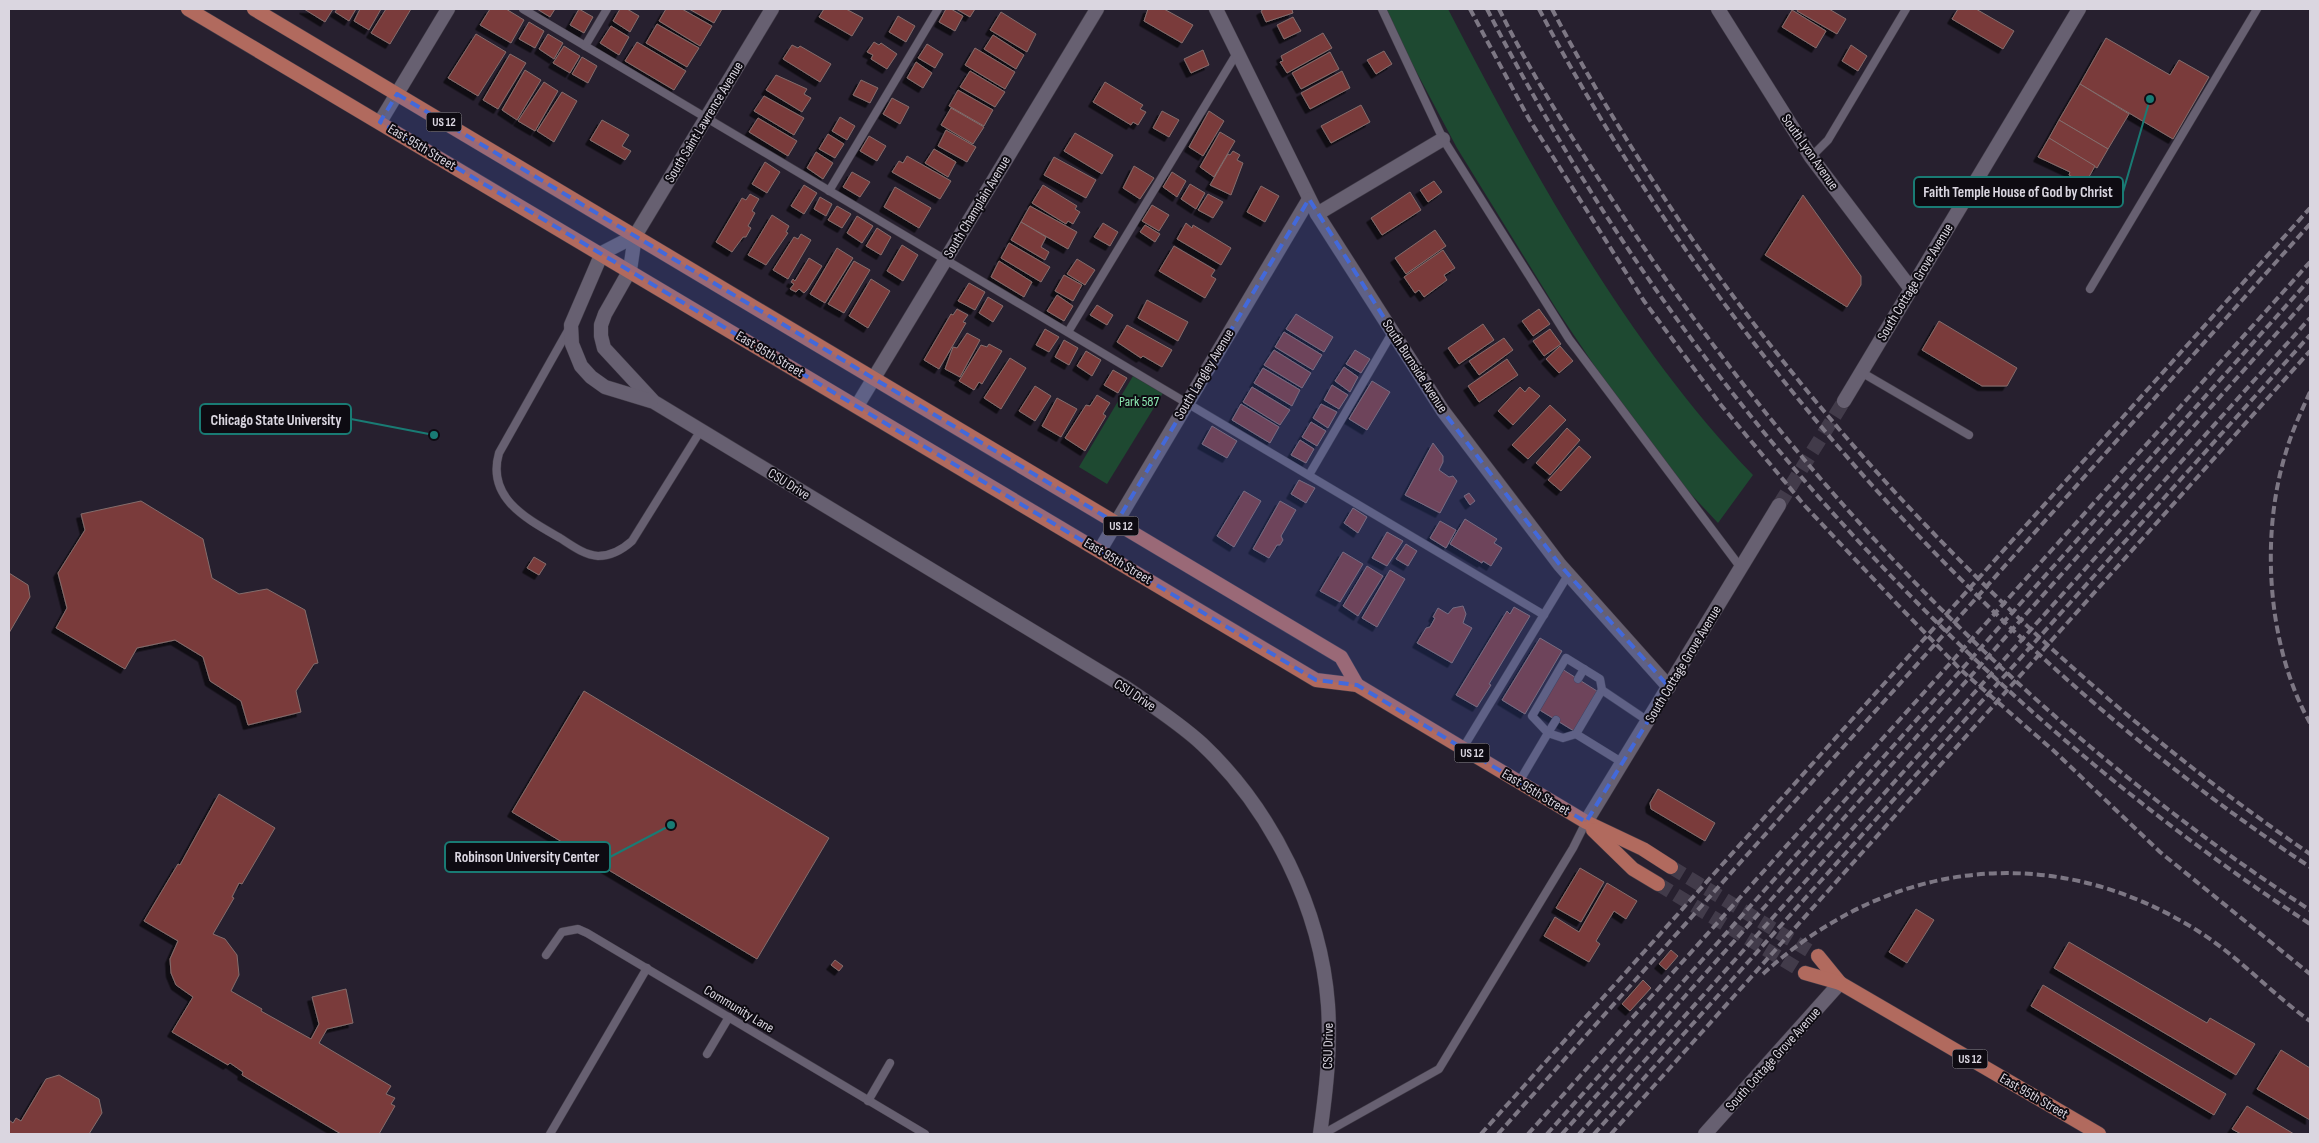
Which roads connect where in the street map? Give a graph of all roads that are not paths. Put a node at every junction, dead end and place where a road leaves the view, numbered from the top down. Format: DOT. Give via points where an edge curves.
graph roads {
  1 [pos="188,9"];
  2 [pos="254,9"];
  3 [pos="448,9"];
  4 [pos="523,9"];
  5 [pos="607,9"];
  6 [pos="772,9"];
  7 [pos="938,9"];
  8 [pos="1097,9"];
  9 [pos="1216,9"];
  10 [pos="1382,9"];
  11 [pos="1906,9"];
  12 [pos="2079,9"];
  13 [pos="2257,9"];
  14 [pos="1721,10"];
  15 [pos="585,46"];
  16 [pos="1236,53"];
  17 [pos="396,94"];
  18 [pos="707,118"];
  19 [pos="380,122"];
  20 [pos="1443,139"];
  21 [pos="1811,157"];
  22 [pos="830,191"];
  23 [pos="1310,199"];
  24 [pos="1317,214"];
  25 [pos="635,236"];
  26 [pos="602,254"];
  27 [pos="945,260"];
  28 [pos="630,270"];
  29 [pos="1911,289"];
  30 [pos="2090,289"];
  31 [pos="571,325"];
  32 [pos="1068,332"];
  33 [pos="1392,333"];
  34 [pos="1861,372"];
  35 [pos="874,378"];
  36 [pos="1844,401"];
  37 [pos="654,402"];
  38 [pos="1186,403"];
  39 [pos="857,406"];
  40 [pos="701,430"];
  41 [pos="1969,435"];
  42 [pos="1308,475"];
  43 [pos="1779,505"];
  44 [pos="1116,523"];
  45 [pos="1100,550"];
  46 [pos="1741,568"];
  47 [pos="1568,575"];
  48 [pos="1544,615"];
  49 [pos="1584,669"];
  50 [pos="1578,679"];
  51 [pos="1357,685"];
  52 [pos="1669,687"];
  53 [pos="1602,690"];
  54 [pos="1556,720"];
  55 [pos="1648,721"];
  56 [pos="1548,733"];
  57 [pos="1576,734"];
  58 [pos="1463,748"];
  59 [pos="1622,762"];
  60 [pos="1520,782"];
  61 [pos="1586,822"];
  62 [pos="1671,867"];
  63 [pos="1658,884"];
  64 [pos="546,955"];
  65 [pos="1818,956"];
  66 [pos="647,968"];
  67 [pos="1804,973"];
  68 [pos="1840,983"];
  69 [pos="729,1017"];
  70 [pos="707,1054"];
  71 [pos="890,1063"];
  72 [pos="868,1100"];
  73 [pos="550,1134"];
  74 [pos="925,1134"];
  75 [pos="1322,1134"];
  76 [pos="1705,1134"];
  77 [pos="2099,1134"];
  1 -- 19 [label="main road, East 95th Street / US 12"];
  2 -- 17 [label="main road, East 95th Street / US 12"];
  3 -- 17 [label="street"];
  4 -- 15 [label="lane"];
  5 -- 15 [label="lane"];
  6 -- 18 [label="street, South Saint Lawrence Avenue"];
  7 -- 22 [label="lane"];
  8 -- 27 [label="street, South Champlain Avenue"];
  9 -- 16 [label="street, South Burnside Avenue"];
  10 -- 20 [label="lane"];
  11 -- 21 [label="lane" via="1828,140"];
  12 -- 29 [label="street, South Cottage Grove Avenue"];
  13 -- 30 [label="lane"];
  14 -- 21 [label="street, South Lyon Avenue"];
  15 -- 18 [label="lane"];
  16 -- 23 [label="street, South Burnside Avenue"];
  16 -- 32 [label="lane"];
  17 -- 19 [label="street"];
  17 -- 25 [label="main road, East 95th Street / US 12"];
  18 -- 22 [label="lane"];
  18 -- 25 [label="street, South Saint Lawrence Avenue"];
  19 -- 26 [label="main road, East 95th Street / US 12"];
  20 -- 24 [label="street"];
  20 -- 46 [label="lane" via="1569,339"];
  21 -- 29 [label="street, South Lyon Avenue"];
  22 -- 27 [label="lane"];
  23 -- 24 [label="street, South Burnside Avenue"];
  23 -- 38 [label="street, South Langley Avenue"];
  24 -- 33 [label="street, South Burnside Avenue"];
  25 -- 26 [label="street"];
  25 -- 28 [label="street"];
  25 -- 35 [label="main road, East 95th Street / US 12"];
  26 -- 28 [label="main road, East 95th Street / US 12"];
  26 -- 31 [label="street"];
  27 -- 32 [label="lane"];
  27 -- 35 [label="street, South Champlain Avenue"];
  28 -- 37 [label="street" via="605,314 600,336 604,348"];
  28 -- 39 [label="main road, East 95th Street / US 12"];
  29 -- 34 [label="street, South Cottage Grove Avenue"];
  31 -- 37 [label="street" via="576,355 591,377 605,387"];
  31 -- 40 [label="lane" via="499,453 495,476 515,509 584,552 599,556 621,550 632,541"];
  32 -- 38 [label="lane"];
  33 -- 42 [label="lane"];
  33 -- 47 [label="street, South Burnside Avenue" via="1443,411"];
  34 -- 36 [label="street, South Cottage Grove Avenue"];
  34 -- 41 [label="lane"];
  35 -- 39 [label="street, South Champlain Avenue"];
  35 -- 44 [label="main road, East 95th Street / US 12"];
  37 -- 40 [label="street, CSU Drive"];
  38 -- 42 [label="lane"];
  38 -- 44 [label="street, South Langley Avenue"];
  39 -- 45 [label="main road, East 95th Street / US 12"];
  40 -- 75 [label="street, CSU Drive" via="1125,687 1202,744 1232,776 1256,807 1296,880 1320,959 1328,1004 1329,1043"];
  42 -- 48 [label="lane"];
  43 -- 46 [label="street, South Cottage Grove Avenue"];
  44 -- 45 [label="street, South Langley Avenue"];
  44 -- 51 [label="main road, East 95th Street / US 12" via="1341,657"];
  45 -- 51 [label="main road, East 95th Street / US 12" via="1316,680"];
  46 -- 52 [label="street, South Cottage Grove Avenue"];
  47 -- 48 [label="lane"];
  47 -- 52 [label="street, South Burnside Avenue"];
  48 -- 58 [label="lane"];
  49 -- 50 [label="lane"];
  49 -- 53 [label="lane" via="1600,679"];
  49 -- 56 [label="lane" via="1566,658 1532,716"];
  51 -- 58 [label="main road, East 95th Street / US 12"];
  52 -- 55 [label="street, South Cottage Grove Avenue"];
  53 -- 55 [label="lane"];
  53 -- 57 [label="lane"];
  54 -- 56 [label="lane"];
  55 -- 59 [label="street, South Cottage Grove Avenue"];
  56 -- 57 [label="lane" via="1562,738"];
  56 -- 60 [label="lane"];
  57 -- 59 [label="lane"];
  58 -- 60 [label="main road, East 95th Street / US 12"];
  59 -- 61 [label="street, South Cottage Grove Avenue"];
  60 -- 61 [label="main road, East 95th Street / US 12"];
  61 -- 62 [label="main road, East 95th Street / US 12" via="1643,849"];
  61 -- 63 [label="main road, East 95th Street / US 12" via="1633,869"];
  61 -- 75 [label="lane" via="1439,1069"];
  64 -- 66 [label="lane, Community Lane" via="562,932 578,929"];
  65 -- 68 [label="main road, East 95th Street / US 12"];
  66 -- 69 [label="lane, Community Lane"];
  66 -- 73 [label="lane"];
  67 -- 68 [label="main road, East 95th Street / US 12"];
  68 -- 76 [label="street, South Cottage Grove Avenue"];
  68 -- 77 [label="main road, East 95th Street / US 12"];
  69 -- 70 [label="lane"];
  69 -- 72 [label="lane, Community Lane"];
  71 -- 72 [label="lane"];
  72 -- 74 [label="lane, Community Lane"];
}
